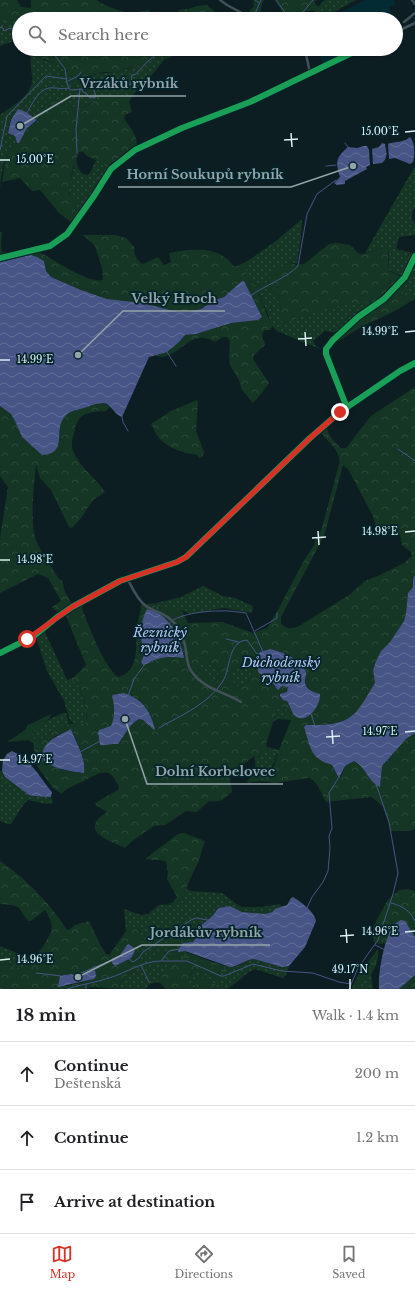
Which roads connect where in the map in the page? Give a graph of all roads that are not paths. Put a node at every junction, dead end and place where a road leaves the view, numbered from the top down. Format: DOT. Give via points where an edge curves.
graph roads {
  1 [pos="220,0"];
  2 [pos="412,0"];
  3 [pos="415,4"];
  4 [pos="240,12"];
  5 [pos="415,13"];
  6 [pos="404,22"];
  7 [pos="415,23"];
  8 [pos="403,29"];
  9 [pos="306,56"];
  10 [pos="345,56"];
  11 [pos="310,73"];
  12 [pos="415,256"];
  13 [pos="0,258"];
  14 [pos="415,363"];
  15 [pos="347,408"];
  16 [pos="127,578"];
  17 [pos="0,653"];
  18 [pos="241,702"];
  1 -- 4 [label="street"];
  2 -- 3 [label="street"];
  5 -- 6 [label="street"];
  7 -- 8 [label="street"];
  9 -- 11 [label="street"];
  10 -- 11 [label="street"];
  11 -- 13 [label="street" via="250,102 182,128 136,150 111,169 67,234 50,246"];
  12 -- 15 [label="street" via="405,278 384,299 358,317 326,349"];
  14 -- 15 [label="main road"];
  15 -- 16 [label="main road" via="310,438 186,557"];
  16 -- 17 [label="main road" via="72,607 34,636"];
  16 -- 18 [label="street" via="145,606 170,618 176,626 182,636 189,668 196,677 211,689"];
}
